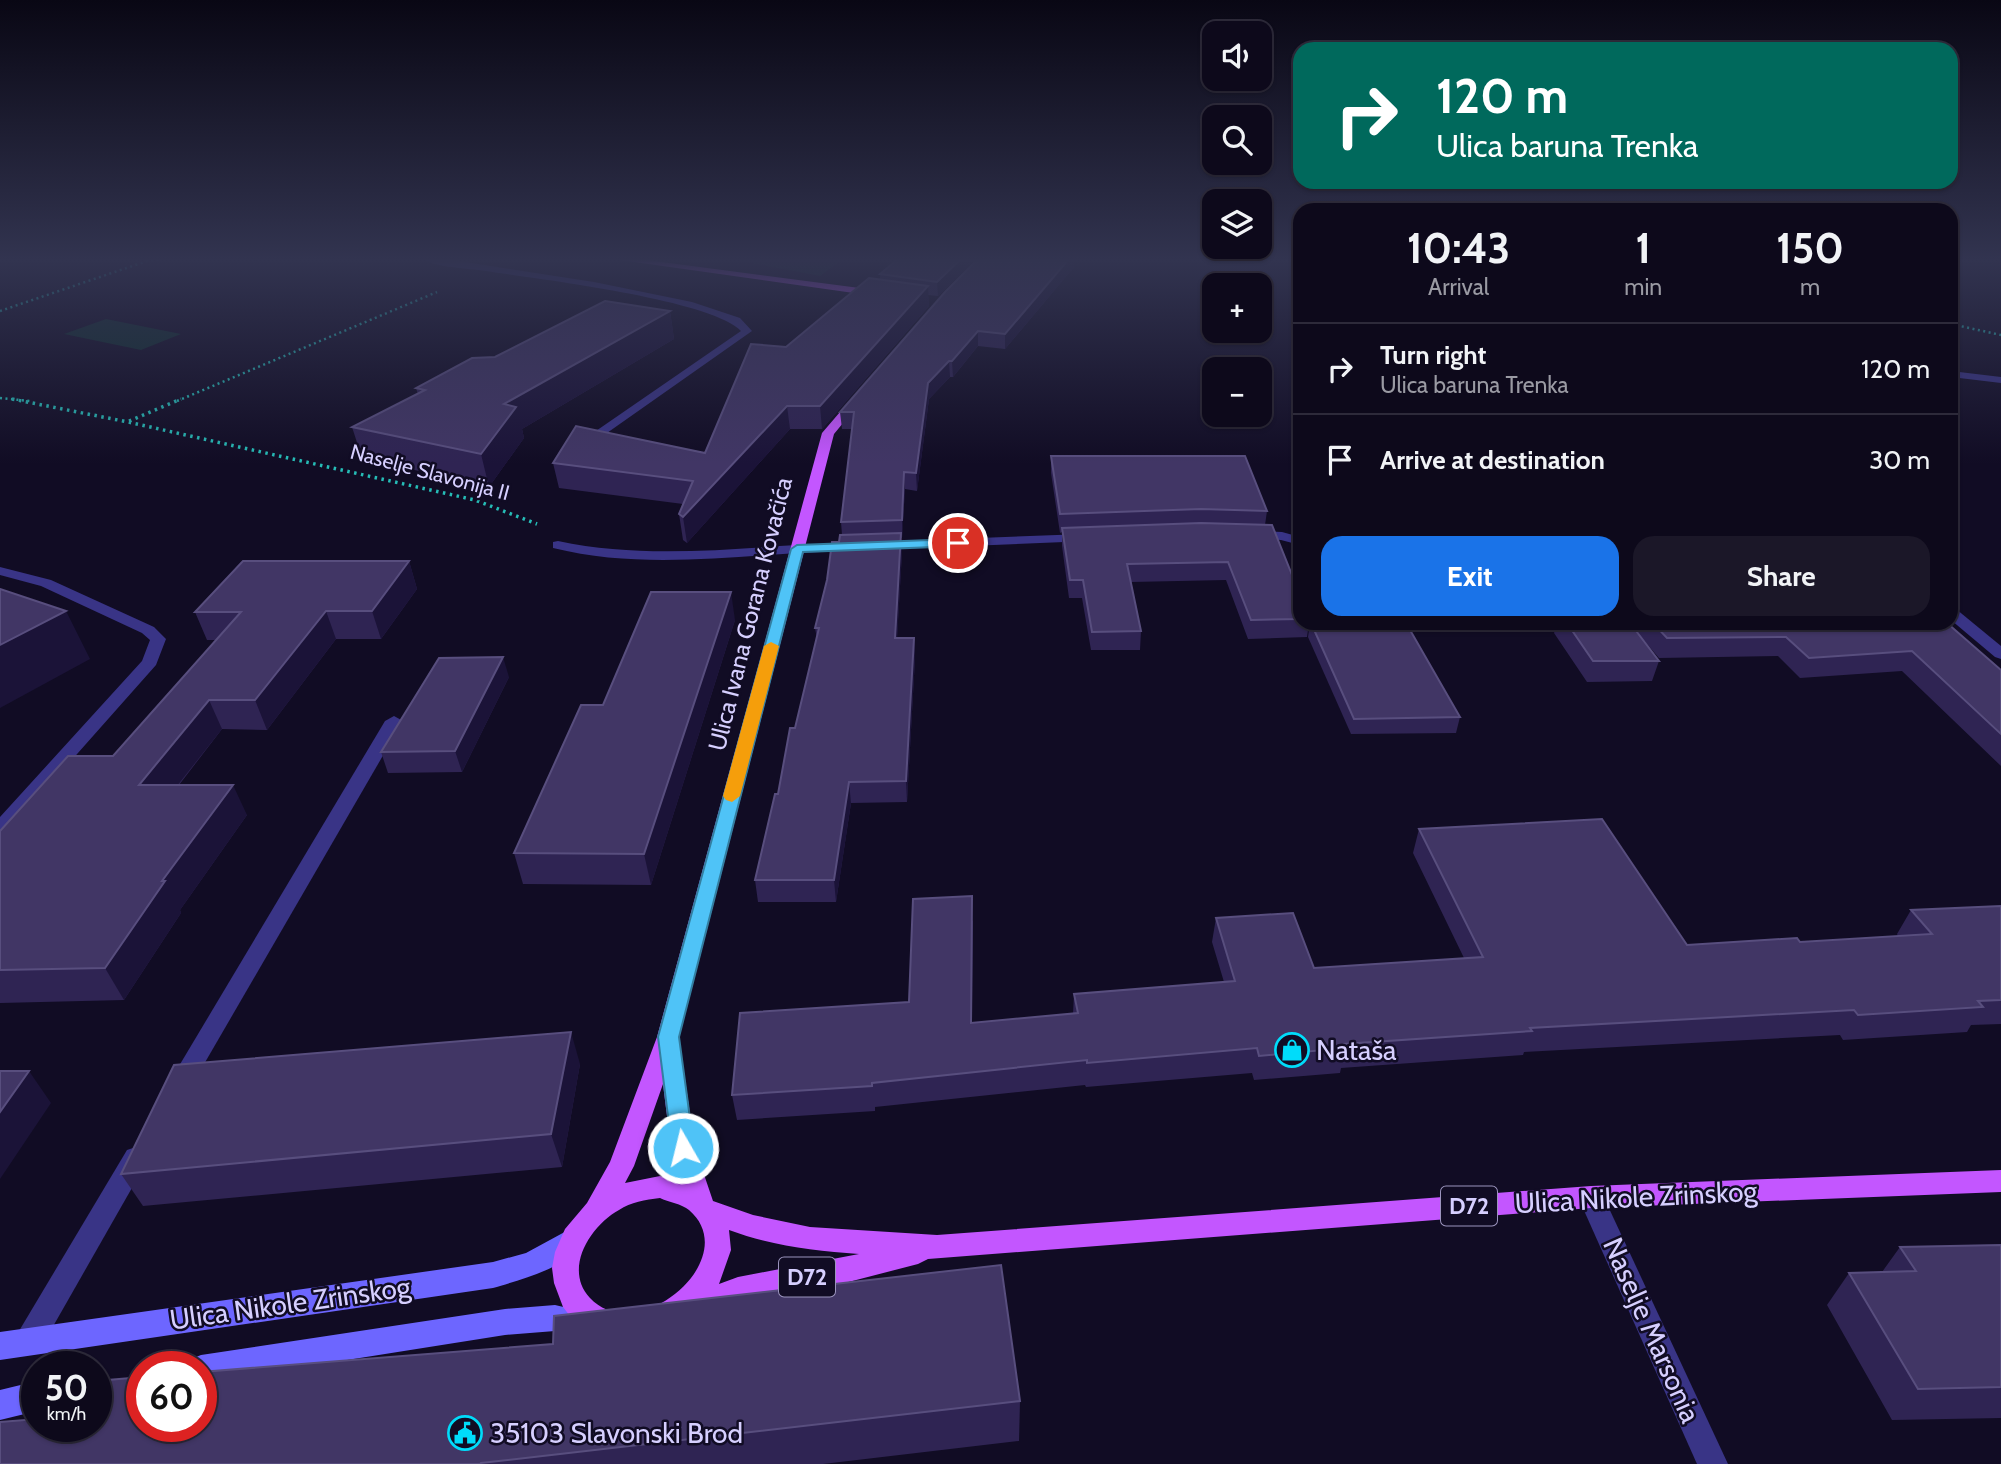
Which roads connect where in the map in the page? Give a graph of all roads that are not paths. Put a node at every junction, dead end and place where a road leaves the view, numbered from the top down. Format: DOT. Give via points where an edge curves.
graph roads {
  1 [pos="743,327"];
  2 [pos="1958,375"];
  3 [pos="2001,380"];
  4 [pos="867,387"];
  5 [pos="597,436"];
  6 [pos="1240,535"];
  7 [pos="1102,537"];
  8 [pos="1293,539"];
  9 [pos="558,545"];
  10 [pos="797,549"];
  11 [pos="0,571"];
  12 [pos="1958,618"];
  13 [pos="2001,654"];
  14 [pos="394,721"];
  15 [pos="0,829"];
  16 [pos="668,1037"];
  17 [pos="169,1103"];
  18 [pos="148,1138"];
  19 [pos="2001,1181"];
  20 [pos="1591,1196"];
  21 [pos="704,1205"];
  22 [pos="596,1211"];
  23 [pos="572,1240"];
  24 [pos="937,1247"];
  25 [pos="677,1311"];
  26 [pos="606,1324"];
  27 [pos="29,1341"];
  28 [pos="0,1346"];
  29 [pos="217,1367"];
  30 [pos="21,1400"];
  31 [pos="0,1405"];
  32 [pos="1713,1464"];
  1 -- 5 [label="street" via="747,331"];
  2 -- 3 [label="street"];
  4 -- 10 [label="main road, Ulica Ivana Gorana Kovačića / D72" via="828,433"];
  6 -- 8 [label="street"];
  7 -- 10 [label="street"];
  9 -- 10 [label="street" via="593,554 659,556"];
  10 -- 16 [label="main road, Ulica Ivana Gorana Kovačića / D72"];
  11 -- 15 [label="street" via="46,583 148,630 158,639 150,662"];
  12 -- 13 [label="street"];
  14 -- 17 [label="street"];
  16 -- 21 [label="main road, Ulica Ivana Gorana Kovačića / D72" via="683,1148"];
  16 -- 22 [label="main road, Ulica Ivana Gorana Kovačića / D72" via="621,1166"];
  18 -- 27 [label="street"];
  19 -- 20 [label="main road, Ulica Nikole Zrinskog / D72"];
  20 -- 24 [label="main road, Ulica Nikole Zrinskog / D72"];
  20 -- 32 [label="street, Naselje Marsonia"];
  21 -- 22 [label="main road, D72" via="681,1191 660,1187 616,1198"];
  21 -- 24 [label="main road, Ulica Nikole Zrinskog / D72" via="753,1227 810,1239"];
  21 -- 25 [label="main road, D72" via="718,1229 719,1250 698,1293"];
  22 -- 23 [label="main road, D72"];
  23 -- 26 [label="main road, D72" via="565,1262 565,1282 572,1300"];
  23 -- 27 [label="main road, Ulica Nikole Zrinskog" via="554,1254 493,1275"];
  24 -- 25 [label="main road, Ulica Nikole Zrinskog / D72" via="738,1290"];
  25 -- 26 [label="main road, D72" via="654,1322"];
  26 -- 29 [label="main road, Ulica Nikole Zrinskog" via="555,1318 505,1322"];
  27 -- 28 [label="main road, Ulica Nikole Zrinskog"];
  30 -- 31 [label="main road"];
}
